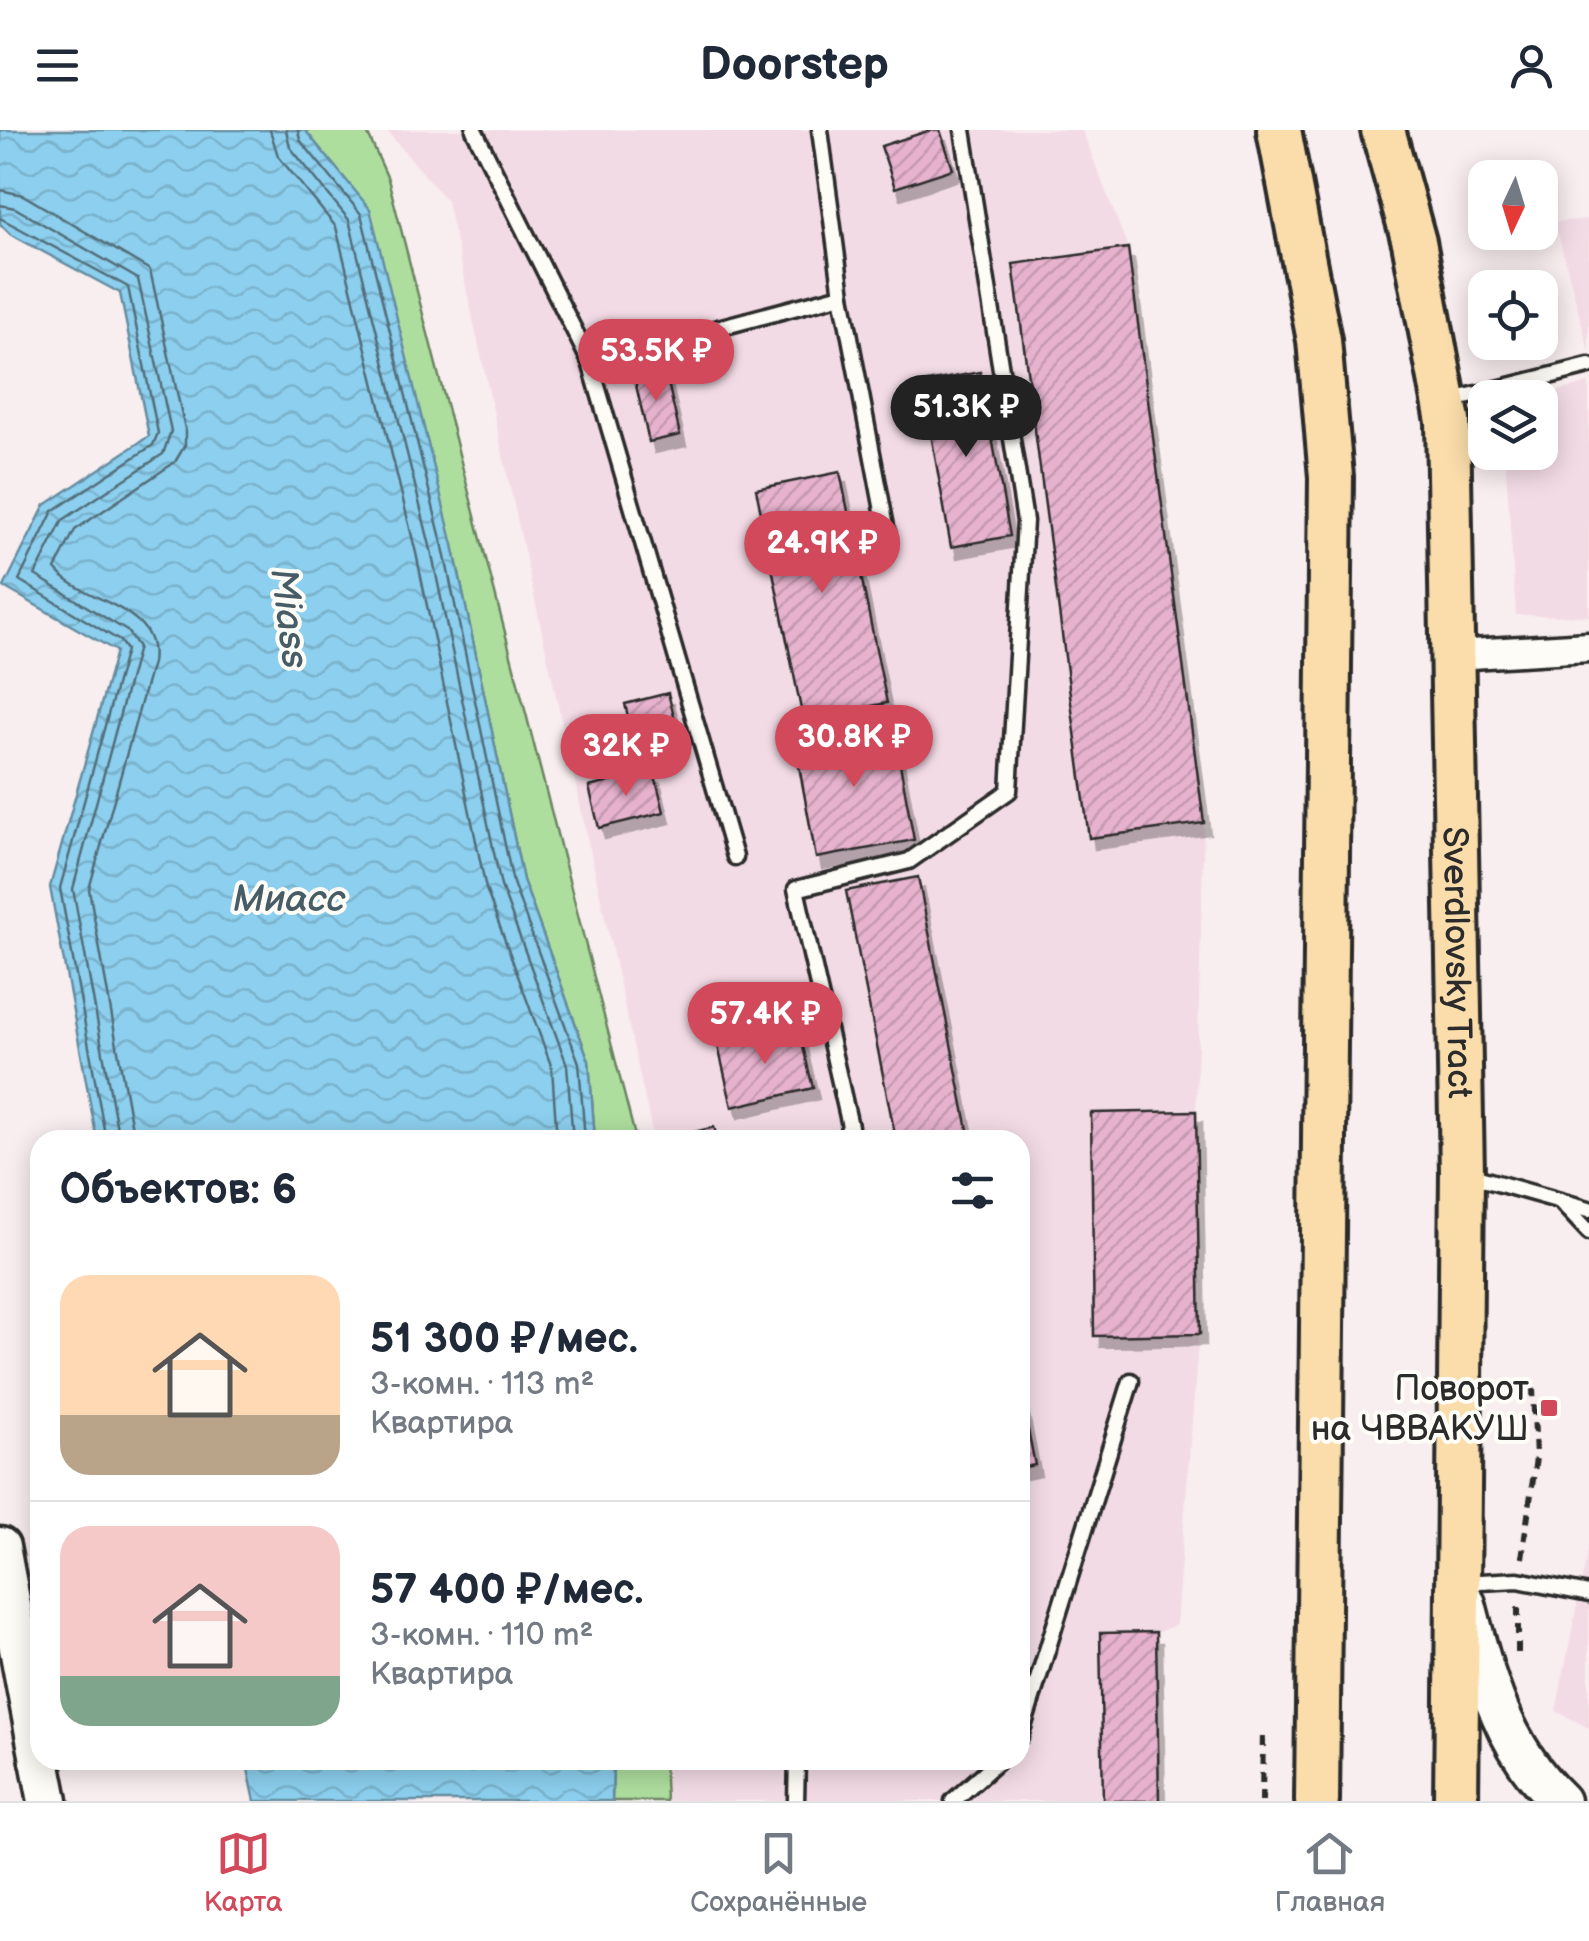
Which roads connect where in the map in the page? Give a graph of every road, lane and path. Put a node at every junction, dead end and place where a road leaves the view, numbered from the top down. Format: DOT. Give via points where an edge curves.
graph roads {
  1 [pos="474,130"];
  2 [pos="820,130"];
  3 [pos="963,130"];
  4 [pos="1278,130"];
  5 [pos="1383,130"];
  6 [pos="842,295"];
  7 [pos="590,362"];
  8 [pos="1589,366"];
  9 [pos="1444,402"];
  10 [pos="888,538"];
  11 [pos="1589,647"];
  12 [pos="1454,654"];
  13 [pos="735,857"];
  14 [pos="848,1130"];
  15 [pos="1462,1173"];
  16 [pos="1560,1201"];
  17 [pos="1589,1209"];
  18 [pos="1589,1232"];
  19 [pos="1131,1381"];
  20 [pos="0,1547"];
  21 [pos="1461,1583"];
  22 [pos="1589,1594"];
  23 [pos="1030,1704"];
  24 [pos="30,1707"];
  25 [pos="1263,1729"];
  26 [pos="42,1770"];
  27 [pos="797,1770"];
  28 [pos="987,1770"];
  29 [pos="48,1801"];
  30 [pos="796,1801"];
  31 [pos="953,1801"];
  32 [pos="1262,1801"];
  33 [pos="1317,1801"];
  34 [pos="1456,1801"];
  35 [pos="1560,1801"];
  1 -- 7 [label="lane"];
  2 -- 6 [label="lane"];
  3 -- 14 [label="lane" via="1025,521 1009,790 909,860 796,889"];
  4 -- 33 [label="main road" via="1319,340 1331,477"];
  5 -- 9 [label="main road, Sverdlovsky Tract" via="1414,242"];
  6 -- 7 [label="lane"];
  6 -- 10 [label="lane"];
  7 -- 13 [label="lane"];
  8 -- 9 [label="lane"];
  9 -- 12 [label="main road, Sverdlovsky Tract"];
  11 -- 12 [label="street"];
  12 -- 15 [label="main road, Sverdlovsky Tract"];
  15 -- 16 [label="lane"];
  15 -- 21 [label="main road, Sverdlovsky Tract"];
  16 -- 17 [label="lane"];
  16 -- 18 [label="lane"];
  19 -- 23 [label="lane"];
  20 -- 24 [label="main road"];
  21 -- 22 [label="lane" via="1518,1580"];
  21 -- 34 [label="main road, Sverdlovsky Tract"];
  21 -- 35 [label="main road" via="1488,1686 1511,1742"];
  25 -- 32 [label="path"];
  26 -- 29 [label="main road"];
  27 -- 30 [label="lane"];
  28 -- 31 [label="lane"];
}
